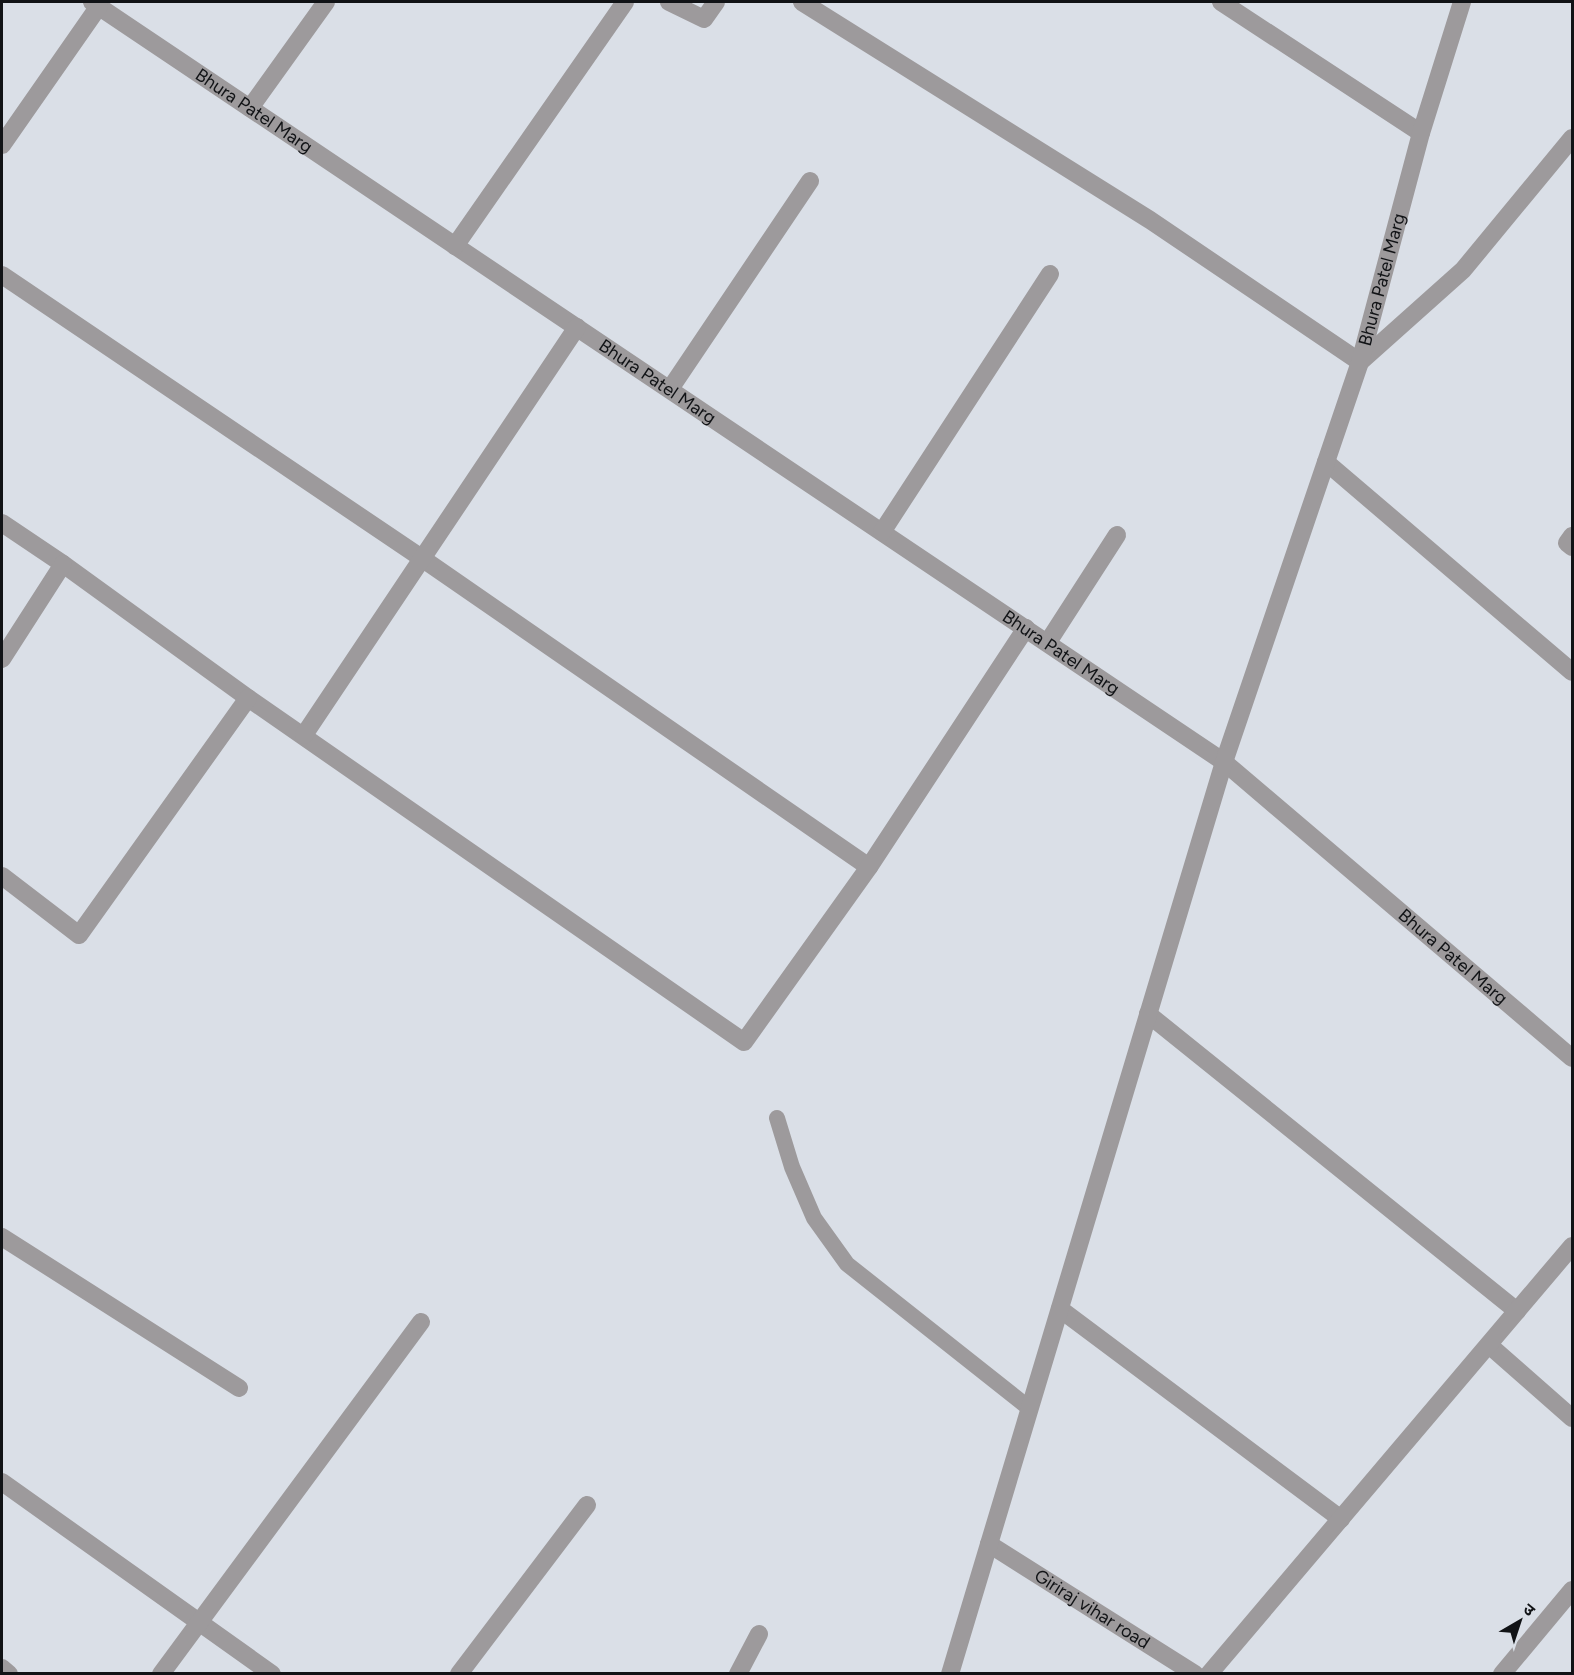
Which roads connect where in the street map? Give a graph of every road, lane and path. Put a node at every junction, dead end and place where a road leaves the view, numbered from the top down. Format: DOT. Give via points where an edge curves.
graph roads {
  1 [pos="326,2"];
  2 [pos="625,2"];
  3 [pos="669,2"];
  4 [pos="716,2"];
  5 [pos="802,2"];
  6 [pos="1221,2"];
  7 [pos="1462,2"];
  8 [pos="96,4"];
  9 [pos="250,108"];
  10 [pos="1422,133"];
  11 [pos="1572,138"];
  12 [pos="2,145"];
  13 [pos="810,181"];
  14 [pos="455,246"];
  15 [pos="1050,274"];
  16 [pos="2,275"];
  17 [pos="577,327"];
  18 [pos="1360,362"];
  19 [pos="670,389"];
  20 [pos="1326,462"];
  21 [pos="2,523"];
  22 [pos="882,532"];
  23 [pos="1116,535"];
  24 [pos="1572,536"];
  25 [pos="1572,547"];
  26 [pos="423,559"];
  27 [pos="63,564"];
  28 [pos="1026,628"];
  29 [pos="1048,642"];
  30 [pos="2,659"];
  31 [pos="1572,672"];
  32 [pos="248,698"];
  33 [pos="304,735"];
  34 [pos="1224,762"];
  35 [pos="869,867"];
  36 [pos="2,876"];
  37 [pos="1148,1014"];
  38 [pos="1572,1058"];
  39 [pos="777,1118"];
  40 [pos="2,1237"];
  41 [pos="1572,1246"];
  42 [pos="1059,1309"];
  43 [pos="1517,1311"];
  44 [pos="421,1322"];
  45 [pos="1489,1345"];
  46 [pos="239,1388"];
  47 [pos="1029,1408"];
  48 [pos="1572,1418"];
  49 [pos="2,1482"];
  50 [pos="587,1505"];
  51 [pos="1341,1519"];
  52 [pos="989,1544"];
  53 [pos="1572,1590"];
  54 [pos="199,1622"];
  55 [pos="759,1634"];
  56 [pos="2,1668"];
  57 [pos="9,1674"];
  58 [pos="161,1674"];
  59 [pos="273,1674"];
  60 [pos="459,1674"];
  61 [pos="738,1674"];
  62 [pos="950,1674"];
  63 [pos="1195,1674"];
  64 [pos="1209,1674"];
  65 [pos="1502,1674"];
  1 -- 9 [label="street"];
  2 -- 14 [label="street"];
  3 -- 4 [label="street" via="704,19"];
  5 -- 18 [label="street" via="1150,220"];
  6 -- 10 [label="street"];
  7 -- 10 [label="street, Bhura Patel Marg"];
  8 -- 9 [label="street, Bhura Patel Marg"];
  8 -- 12 [label="street"];
  9 -- 14 [label="street, Bhura Patel Marg"];
  10 -- 18 [label="street, Bhura Patel Marg"];
  11 -- 18 [label="street" via="1463,270"];
  13 -- 19 [label="street"];
  14 -- 17 [label="street, Bhura Patel Marg"];
  15 -- 22 [label="street"];
  16 -- 26 [label="street"];
  17 -- 19 [label="street, Bhura Patel Marg"];
  17 -- 26 [label="street"];
  18 -- 20 [label="street, Bhura Patel Marg"];
  19 -- 22 [label="street, Bhura Patel Marg"];
  20 -- 31 [label="street"];
  20 -- 34 [label="street, Bhura Patel Marg"];
  21 -- 27 [label="street"];
  22 -- 28 [label="street, Bhura Patel Marg"];
  23 -- 29 [label="street"];
  24 -- 25 [label="street" via="1567,543"];
  26 -- 33 [label="street"];
  26 -- 35 [label="street"];
  27 -- 30 [label="street"];
  27 -- 32 [label="street"];
  28 -- 29 [label="street, Bhura Patel Marg"];
  28 -- 35 [label="street"];
  29 -- 34 [label="street, Bhura Patel Marg"];
  32 -- 33 [label="street"];
  32 -- 36 [label="street" via="79,935"];
  33 -- 35 [label="street" via="744,1042"];
  34 -- 37 [label="street"];
  34 -- 38 [label="street, Bhura Patel Marg"];
  37 -- 42 [label="street"];
  37 -- 43 [label="street"];
  39 -- 47 [label="lane" via="814,1218 847,1264"];
  40 -- 46 [label="street"];
  41 -- 43 [label="street"];
  42 -- 47 [label="street"];
  42 -- 51 [label="street"];
  43 -- 45 [label="street"];
  44 -- 54 [label="street"];
  45 -- 48 [label="street"];
  45 -- 51 [label="street"];
  47 -- 52 [label="street"];
  49 -- 54 [label="street"];
  50 -- 60 [label="street"];
  51 -- 64 [label="street"];
  52 -- 62 [label="street"];
  52 -- 63 [label="street, Giriraj vihar road"];
  53 -- 65 [label="street"];
  54 -- 58 [label="street"];
  54 -- 59 [label="street"];
  55 -- 61 [label="street"];
  56 -- 57 [label="street"];
}
